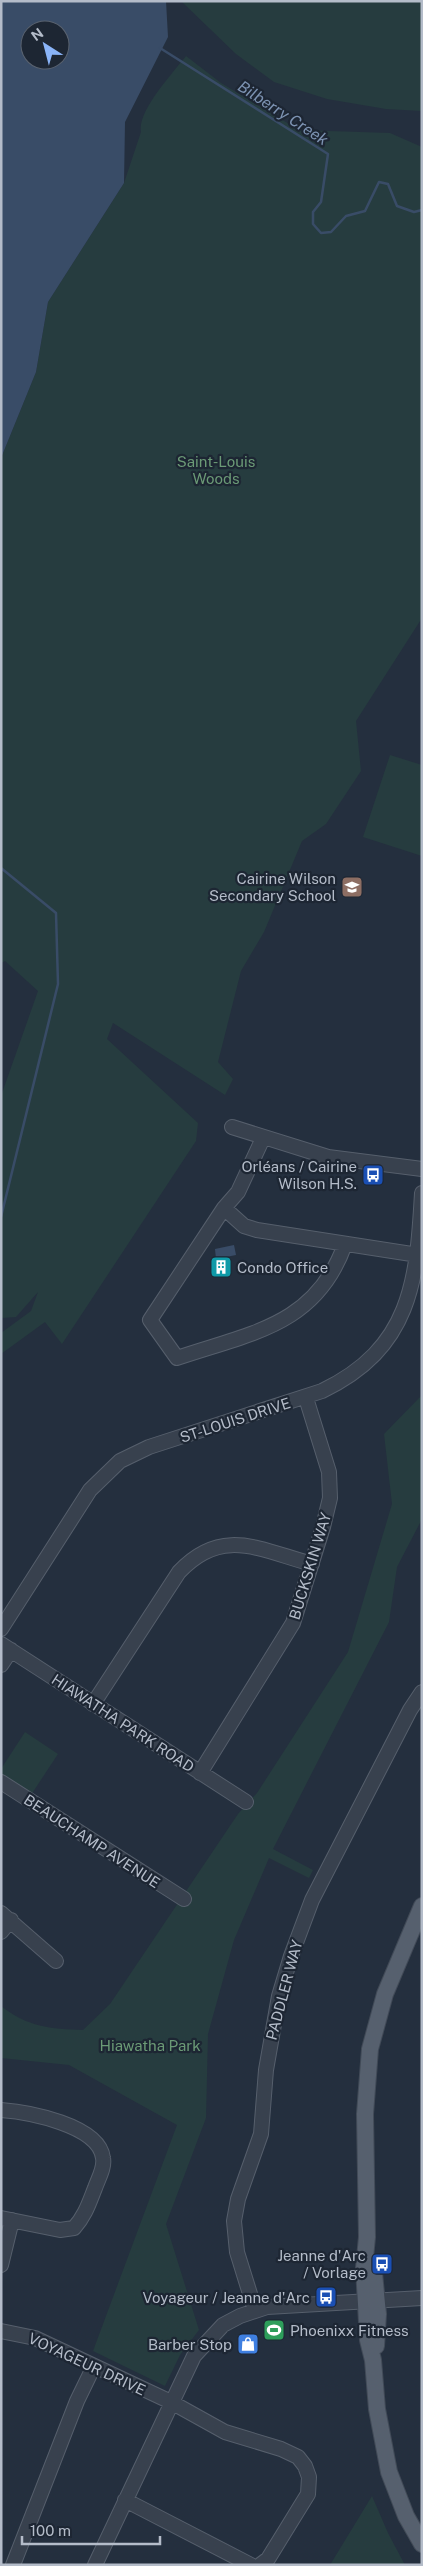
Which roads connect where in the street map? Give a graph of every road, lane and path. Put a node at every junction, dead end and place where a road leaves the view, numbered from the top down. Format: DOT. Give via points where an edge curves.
graph roads {
  1 [pos="232,1127"];
  2 [pos="263,1138"];
  3 [pos="422,1169"];
  4 [pos="422,1193"];
  5 [pos="224,1208"];
  6 [pos="345,1244"];
  7 [pos="418,1255"];
  8 [pos="306,1398"];
  9 [pos="312,1564"];
  10 [pos="1,1629"];
  11 [pos="6,1647"];
  12 [pos="1,1666"];
  13 [pos="422,1692"];
  14 [pos="94,1704"];
  15 [pos="200,1773"];
  16 [pos="1,1782"];
  17 [pos="246,1802"];
  18 [pos="184,1899"];
  19 [pos="422,1906"];
  20 [pos="6,1916"];
  21 [pos="1,1932"];
  22 [pos="56,1961"];
  23 [pos="1,2110"];
  24 [pos="7,2219"];
  25 [pos="1,2265"];
  26 [pos="422,2298"];
  27 [pos="371,2301"];
  28 [pos="255,2310"];
  29 [pos="1,2331"];
  30 [pos="94,2366"];
  31 [pos="171,2402"];
  32 [pos="125,2500"];
  33 [pos="422,2544"];
  34 [pos="13,2565"];
  35 [pos="94,2565"];
  36 [pos="250,2565"];
  37 [pos="260,2565"];
  1 -- 2 [label="street"];
  2 -- 3 [label="street" via="328,1157"];
  2 -- 5 [label="street" via="238,1192"];
  4 -- 7 [label="street, ST-LOUIS DRIVE"];
  5 -- 6 [label="street" via="244,1226 257,1230"];
  5 -- 6 [label="street" via="150,1320 177,1358 263,1329 310,1303 324,1287"];
  6 -- 7 [label="street"];
  7 -- 8 [label="street, ST-LOUIS DRIVE" via="410,1295 379,1350 346,1378"];
  8 -- 9 [label="street, BUCKSKIN WAY" via="325,1456 330,1485 330,1498"];
  8 -- 10 [label="street, ST-LOUIS DRIVE" via="149,1448 116,1465 90,1490"];
  9 -- 14 [label="street" via="247,1545 225,1544 204,1551 179,1572"];
  9 -- 15 [label="street, BUCKSKIN WAY" via="297,1613 283,1643"];
  11 -- 12 [label="street"];
  11 -- 14 [label="street, HIAWATHA PARK ROAD"];
  13 -- 28 [label="street, PADDLER WAY" via="312,1900 279,1996 266,2070 261,2134 238,2199 234,2221 237,2252"];
  14 -- 15 [label="street, HIAWATHA PARK ROAD"];
  15 -- 17 [label="street, HIAWATHA PARK ROAD"];
  16 -- 18 [label="street, BEAUCHAMP AVENUE"];
  19 -- 27 [label="main road" via="385,1994 370,2049 365,2114 367,2237 374,2266"];
  20 -- 21 [label="street"];
  20 -- 22 [label="street"];
  23 -- 24 [label="street" via="32,2113 69,2126 93,2140 103,2158 86,2211 74,2228 60,2230"];
  24 -- 25 [label="street"];
  26 -- 27 [label="street"];
  27 -- 28 [label="street" via="291,2304"];
  27 -- 33 [label="main road" via="368,2340 373,2360 376,2408 389,2472 406,2516"];
  28 -- 31 [label="street" via="223,2325 201,2346"];
  29 -- 30 [label="street, VOYAGEUR DRIVE" via="35,2338"];
  30 -- 31 [label="street, VOYAGEUR DRIVE"];
  30 -- 34 [label="street" via="77,2401"];
  31 -- 32 [label="street"];
  31 -- 37 [label="street, VOYAGEUR DRIVE" via="225,2432 290,2452 305,2466 309,2477 308,2494 268,2559"];
  32 -- 35 [label="street"];
  32 -- 36 [label="street"];
}
